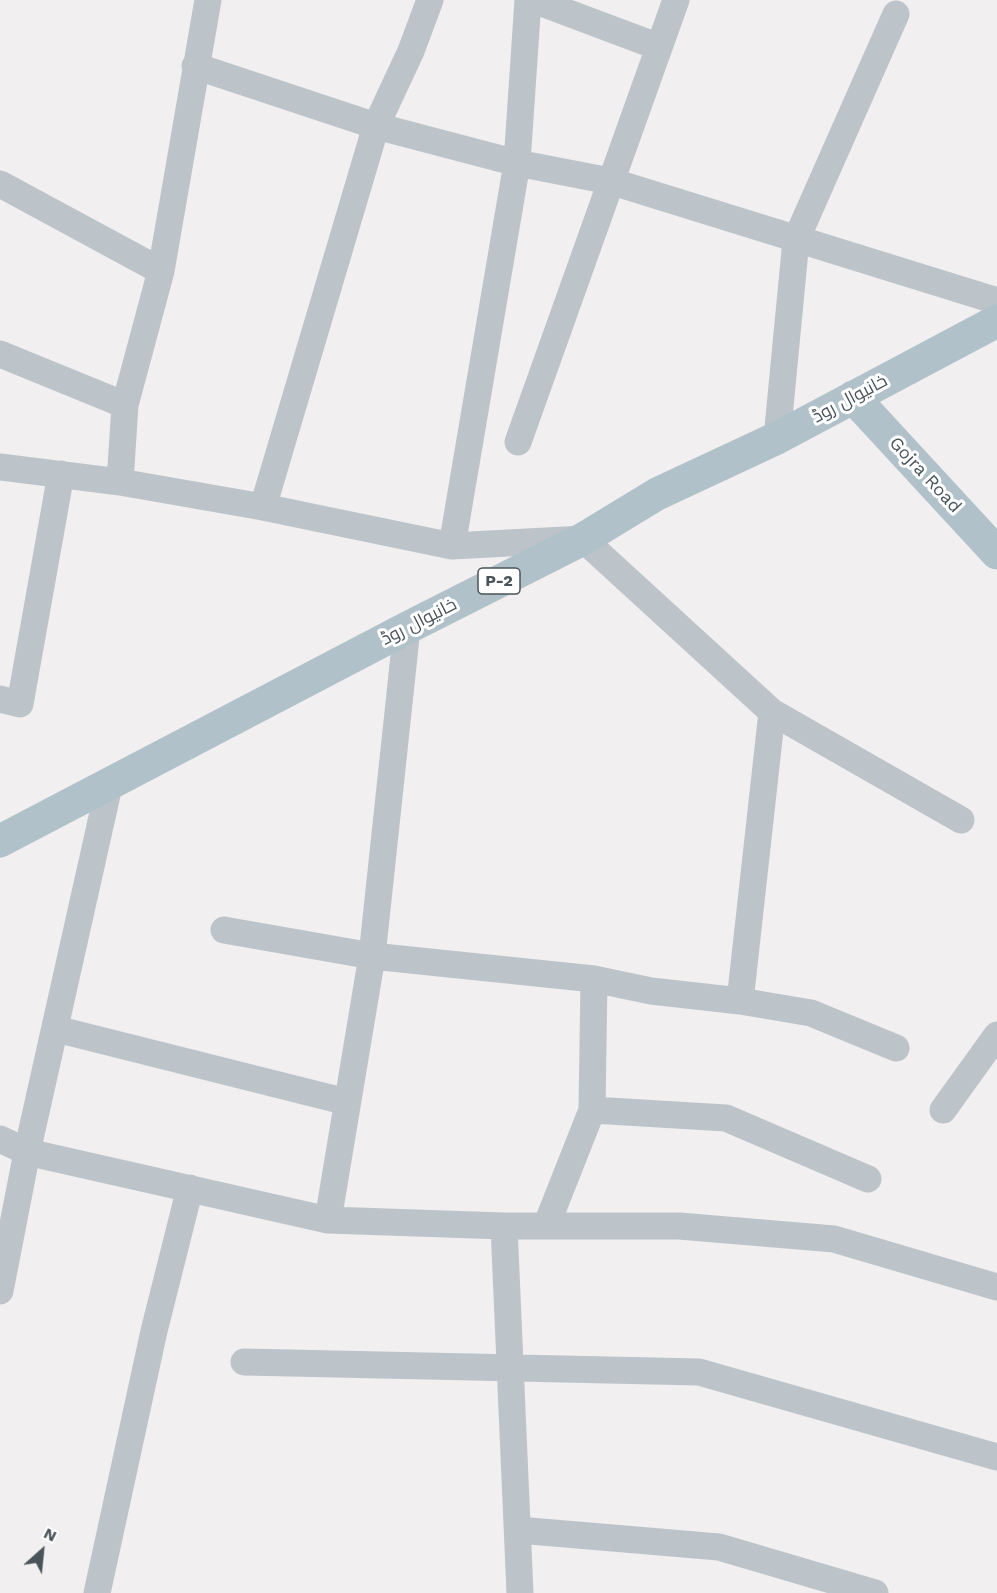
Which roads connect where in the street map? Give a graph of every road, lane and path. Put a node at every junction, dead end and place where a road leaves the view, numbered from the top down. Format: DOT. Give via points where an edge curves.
graph roads {
  1 [pos="208,0"];
  2 [pos="430,0"];
  3 [pos="528,0"];
  4 [pos="534,0"];
  5 [pos="676,0"];
  6 [pos="896,14"];
  7 [pos="659,47"];
  8 [pos="195,66"];
  9 [pos="376,126"];
  10 [pos="517,163"];
  11 [pos="610,182"];
  12 [pos="0,184"];
  13 [pos="796,240"];
  14 [pos="161,271"];
  15 [pos="997,301"];
  16 [pos="997,321"];
  17 [pos="0,354"];
  18 [pos="853,397"];
  19 [pos="125,405"];
  20 [pos="777,438"];
  21 [pos="518,442"];
  22 [pos="0,466"];
  23 [pos="61,474"];
  24 [pos="120,482"];
  25 [pos="262,507"];
  26 [pos="583,539"];
  27 [pos="452,546"];
  28 [pos="997,553"];
  29 [pos="406,628"];
  30 [pos="0,699"];
  31 [pos="772,712"];
  32 [pos="109,786"];
  33 [pos="961,820"];
  34 [pos="0,841"];
  35 [pos="224,930"];
  36 [pos="372,956"];
  37 [pos="594,979"];
  38 [pos="740,1001"];
  39 [pos="56,1029"];
  40 [pos="997,1035"];
  41 [pos="896,1048"];
  42 [pos="347,1102"];
  43 [pos="592,1110"];
  44 [pos="943,1110"];
  45 [pos="0,1139"];
  46 [pos="27,1152"];
  47 [pos="868,1179"];
  48 [pos="190,1188"];
  49 [pos="328,1220"];
  50 [pos="547,1224"];
  51 [pos="504,1226"];
  52 [pos="997,1287"];
  53 [pos="0,1291"];
  54 [pos="244,1362"];
  55 [pos="511,1369"];
  56 [pos="997,1457"];
  57 [pos="518,1530"];
  58 [pos="97,1593"];
  59 [pos="520,1593"];
  60 [pos="875,1593"];
  1 -- 8 [label="street"];
  2 -- 9 [label="street"];
  3 -- 10 [label="street"];
  4 -- 7 [label="street"];
  5 -- 7 [label="street"];
  6 -- 13 [label="street"];
  7 -- 11 [label="street"];
  8 -- 9 [label="street"];
  8 -- 14 [label="street"];
  9 -- 10 [label="street"];
  9 -- 25 [label="street"];
  10 -- 11 [label="street"];
  10 -- 27 [label="street"];
  11 -- 13 [label="street"];
  11 -- 21 [label="street"];
  12 -- 14 [label="street"];
  13 -- 15 [label="street"];
  13 -- 20 [label="street"];
  14 -- 19 [label="street"];
  16 -- 18 [label="main road, خانیوال روڈ / P-2"];
  17 -- 19 [label="street"];
  18 -- 20 [label="main road, خانیوال روڈ / P-2"];
  18 -- 28 [label="main road, Gojra Road"];
  19 -- 24 [label="street"];
  20 -- 26 [label="main road, خانیوال روڈ / P-2" via="657,494"];
  22 -- 23 [label="street"];
  23 -- 24 [label="street"];
  23 -- 30 [label="street" via="20,704"];
  24 -- 25 [label="street"];
  25 -- 27 [label="street"];
  26 -- 27 [label="street"];
  26 -- 29 [label="main road, خانیوال روڈ / P-2"];
  26 -- 31 [label="street"];
  29 -- 32 [label="main road, خانیوال روڈ / P-2"];
  29 -- 36 [label="street"];
  31 -- 33 [label="street"];
  31 -- 38 [label="street"];
  32 -- 34 [label="main road, خانیوال روڈ / P-2"];
  32 -- 39 [label="street"];
  35 -- 36 [label="street"];
  36 -- 37 [label="street"];
  36 -- 42 [label="street"];
  37 -- 38 [label="street" via="651,991"];
  37 -- 43 [label="street"];
  38 -- 41 [label="street" via="810,1013"];
  39 -- 42 [label="street"];
  39 -- 46 [label="street"];
  40 -- 44 [label="street"];
  42 -- 49 [label="street"];
  43 -- 47 [label="street" via="726,1118"];
  43 -- 50 [label="street"];
  45 -- 46 [label="street"];
  46 -- 48 [label="street"];
  46 -- 53 [label="street"];
  48 -- 49 [label="street"];
  48 -- 58 [label="street"];
  49 -- 51 [label="street"];
  50 -- 51 [label="street"];
  50 -- 52 [label="street" via="679,1226 834,1239"];
  51 -- 55 [label="street"];
  54 -- 55 [label="street"];
  55 -- 56 [label="street" via="699,1372"];
  55 -- 57 [label="street"];
  57 -- 59 [label="street"];
  57 -- 60 [label="street" via="719,1547"];
}
